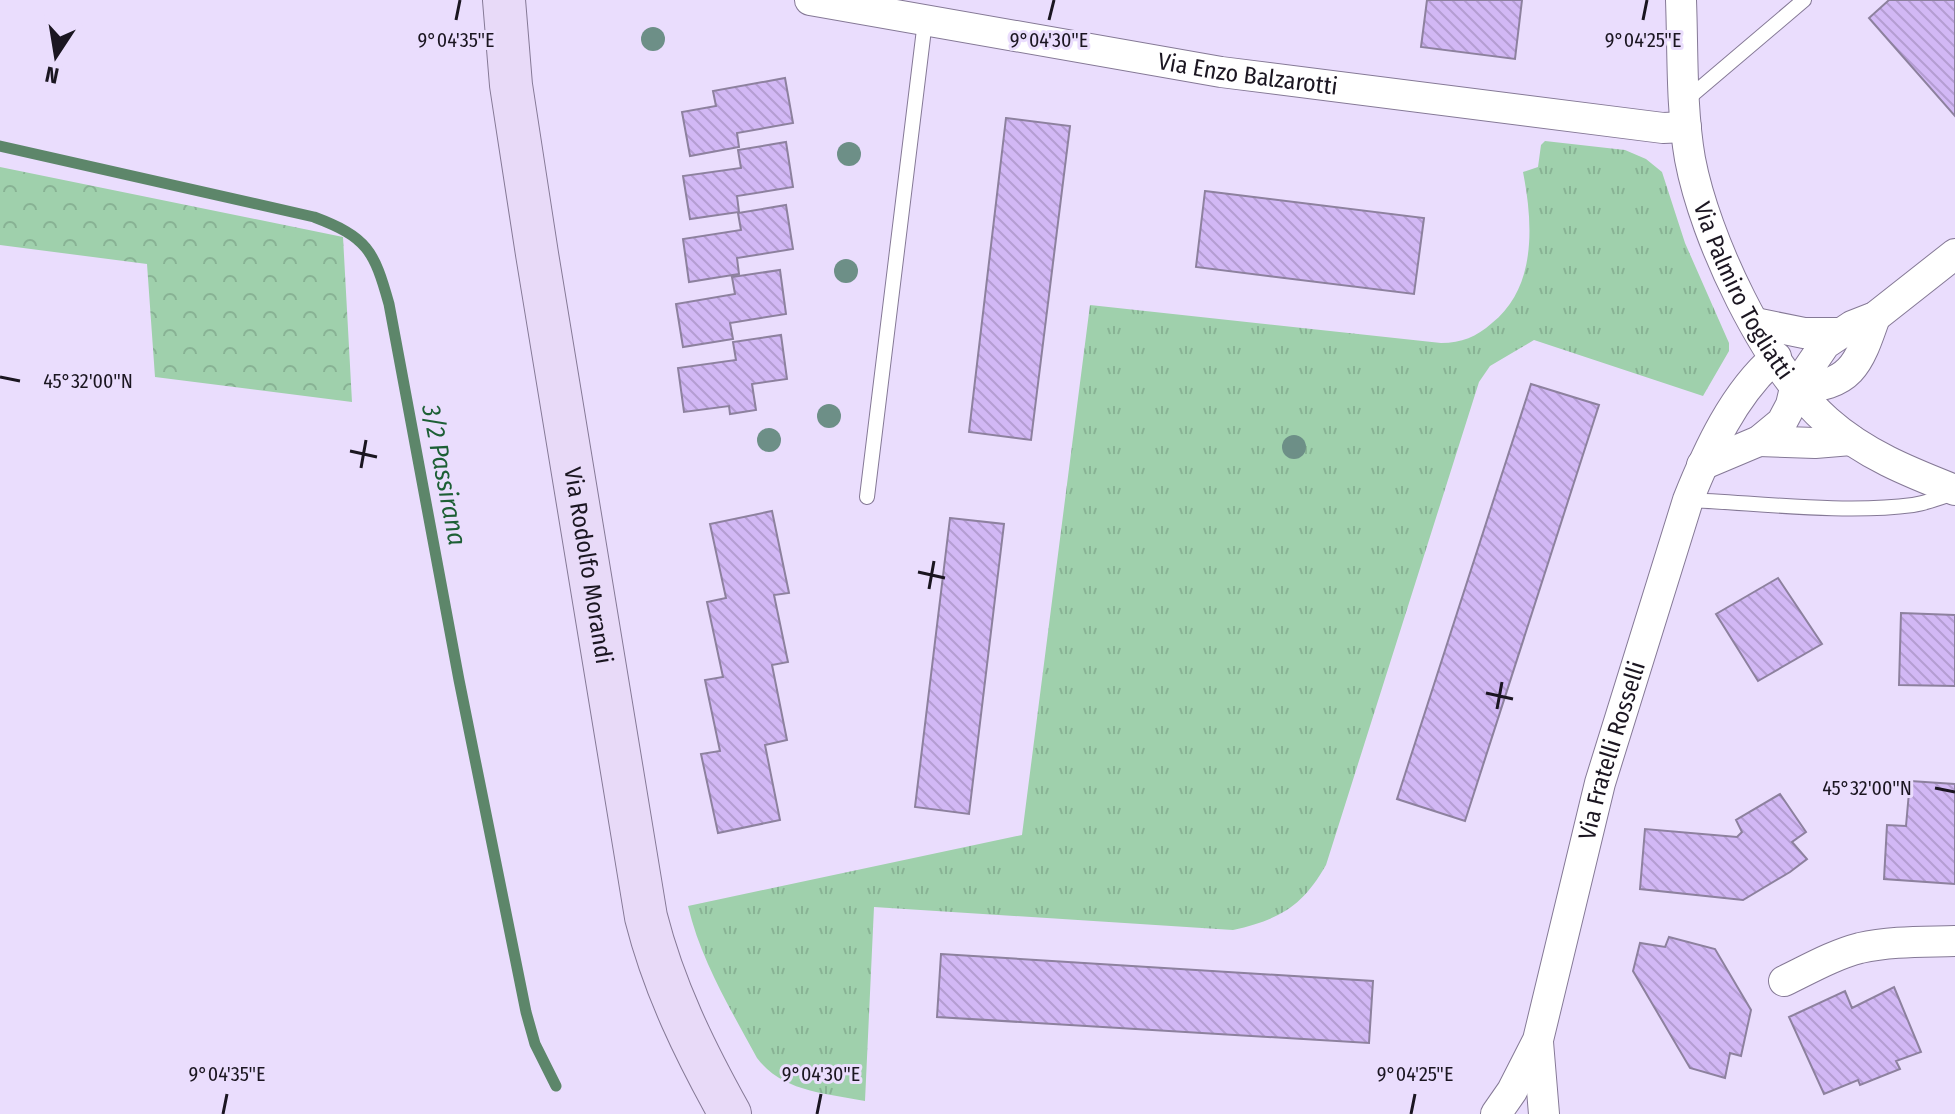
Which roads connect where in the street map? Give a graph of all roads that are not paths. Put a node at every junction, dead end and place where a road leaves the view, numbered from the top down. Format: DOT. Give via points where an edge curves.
graph roads {
  1 [pos="504,0"];
  2 [pos="810,0"];
  3 [pos="1681,0"];
  4 [pos="1804,0"];
  5 [pos="925,21"];
  6 [pos="1685,114"];
  7 [pos="1955,254"];
  8 [pos="1875,317"];
  9 [pos="1755,323"];
  10 [pos="1841,333"];
  11 [pos="1776,357"];
  12 [pos="1795,388"];
  13 [pos="1851,440"];
  14 [pos="1759,441"];
  15 [pos="1702,465"];
  16 [pos="1955,491"];
  17 [pos="867,497"];
  18 [pos="1688,500"];
  19 [pos="1955,941"];
  20 [pos="1784,981"];
  21 [pos="1538,1040"];
  22 [pos="1505,1106"];
  23 [pos="730,1114"];
  24 [pos="1544,1114"];
  1 -- 23 [label="street, Via Rodolfo Morandi" via="535,241 646,917 664,981"];
  2 -- 5 [label="street, Via Enzo Balzarotti"];
  3 -- 6 [label="street, Via Palmiro Togliatti"];
  4 -- 6 [label="lane"];
  5 -- 6 [label="street, Via Enzo Balzarotti" via="1221,72 1516,111 1663,128"];
  5 -- 17 [label="lane"];
  6 -- 9 [label="street, Via Palmiro Togliatti" via="1700,201"];
  7 -- 8 [label="street"];
  8 -- 10 [label="street"];
  8 -- 12 [label="street" via="1853,369 1819,387"];
  9 -- 10 [label="street" via="1804,333"];
  9 -- 11 [label="street, Via Palmiro Togliatti"];
  10 -- 12 [label="street" via="1825,344"];
  11 -- 12 [label="street, Via Palmiro Togliatti"];
  11 -- 15 [label="street, Via Fratelli Rosselli" via="1738,401"];
  12 -- 13 [label="street, Via Palmiro Togliatti"];
  12 -- 14 [label="street" via="1782,422"];
  13 -- 14 [label="street"];
  13 -- 16 [label="street, Via Palmiro Togliatti" via="1898,468"];
  14 -- 15 [label="street"];
  15 -- 18 [label="street, Via Fratelli Rosselli"];
  16 -- 18 [label="lane" via="1916,504 1887,506"];
  18 -- 21 [label="street, Via Fratelli Rosselli" via="1600,783"];
  19 -- 20 [label="street" via="1860,948"];
  21 -- 22 [label="street, Via Fratelli Rosselli"];
  21 -- 24 [label="street, Via Fratelli Rosselli"];
}
